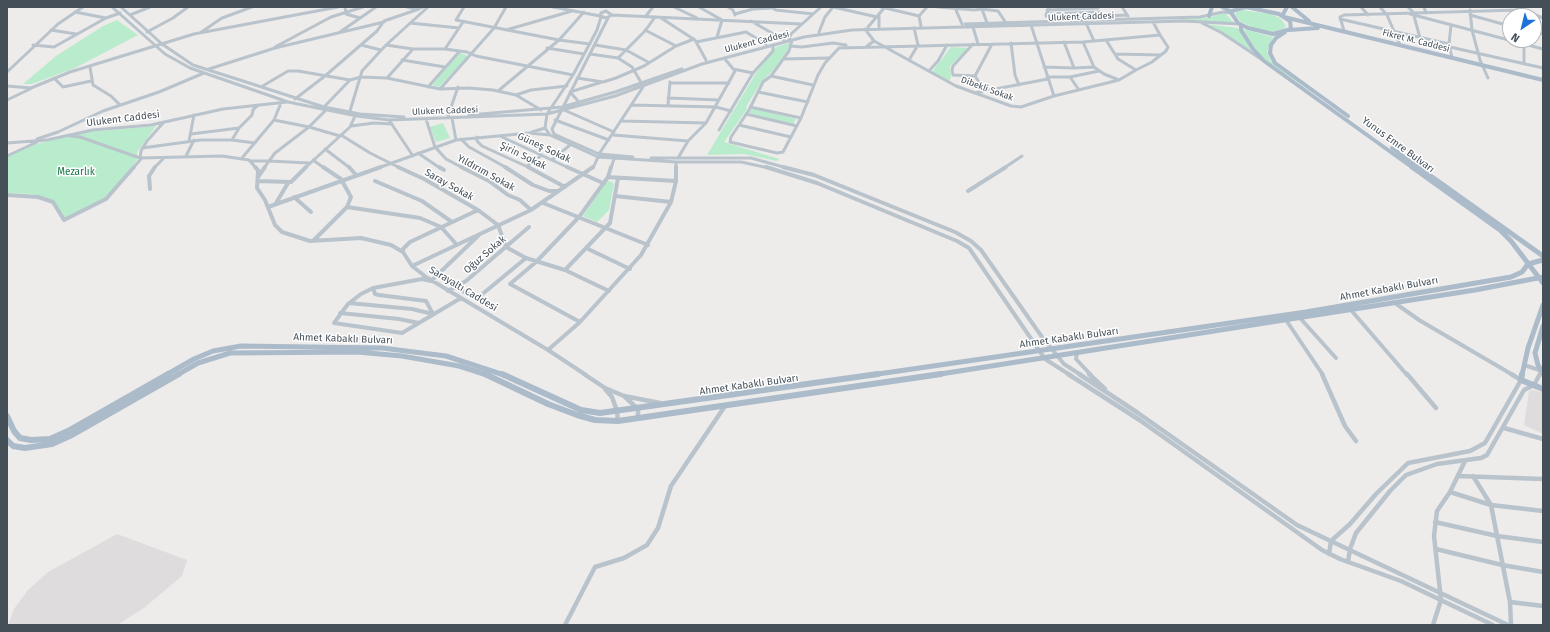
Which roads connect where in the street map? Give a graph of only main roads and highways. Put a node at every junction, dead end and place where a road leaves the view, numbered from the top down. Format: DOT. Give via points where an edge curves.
graph roads {
  1 [pos="1212,7"];
  2 [pos="1222,7"];
  3 [pos="1252,7"];
  4 [pos="1272,7"];
  5 [pos="1287,7"];
  6 [pos="1292,7"];
  7 [pos="1262,9"];
  8 [pos="1232,13"];
  9 [pos="1209,16"];
  10 [pos="1283,17"];
  11 [pos="1313,24"];
  12 [pos="1241,25"];
  13 [pos="1287,31"];
  14 [pos="1483,67"];
  15 [pos="1543,81"];
  16 [pos="1519,252"];
  17 [pos="1543,256"];
  18 [pos="1543,260"];
  19 [pos="1528,264"];
  20 [pos="1522,272"];
  21 [pos="1542,279"];
  22 [pos="1543,305"];
  23 [pos="1543,326"];
  24 [pos="1541,369"];
  25 [pos="1543,389"];
  26 [pos="7,416"];
  27 [pos="7,440"];
  1 -- 9 [label="main road"];
  2 -- 8 [label="main road"];
  3 -- 7 [label="main road"];
  3 -- 8 [label="main road" via="1241,7"];
  4 -- 7 [label="main road"];
  5 -- 10 [label="main road"];
  6 -- 11 [label="main road"];
  7 -- 10 [label="main road, Fikret M. Caddesi"];
  8 -- 12 [label="main road, Yunus Emre Bulvarı"];
  10 -- 11 [label="main road, Fikret M. Caddesi"];
  10 -- 13 [label="main road" via="1292,24"];
  11 -- 14 [label="main road, Fikret M. Caddesi"];
  12 -- 13 [label="main road" via="1268,34"];
  12 -- 16 [label="main road, Yunus Emre Bulvarı" via="1241,30 1253,49 1264,61 1500,230"];
  13 -- 14 [label="main road" via="1323,29"];
  13 -- 17 [label="main road" via="1271,45 1270,53 1274,63"];
  14 -- 15 [label="main road"];
  16 -- 19 [label="main road, Yunus Emre Bulvarı"];
  16 -- 20 [label="main road" via="1524,265"];
  18 -- 19 [label="main road"];
  19 -- 20 [label="main road"];
  19 -- 21 [label="main road, Yunus Emre Bulvarı"];
  20 -- 26 [label="main road, Ahmet Kabaklı Bulvarı" via="1511,277 1306,312 638,410 600,413 581,410 493,370 446,356 382,348 241,346 213,351 194,359 50,439 20,438"];
  21 -- 27 [label="main road, Ahmet Kabaklı Bulvarı" via="1045,358 618,421 595,420 577,415 483,373 402,356 357,352 230,353 198,363 52,444 24,448 14,446"];
  22 -- 25 [label="main road" via="1521,380"];
  23 -- 24 [label="main road" via="1535,353"];
}
